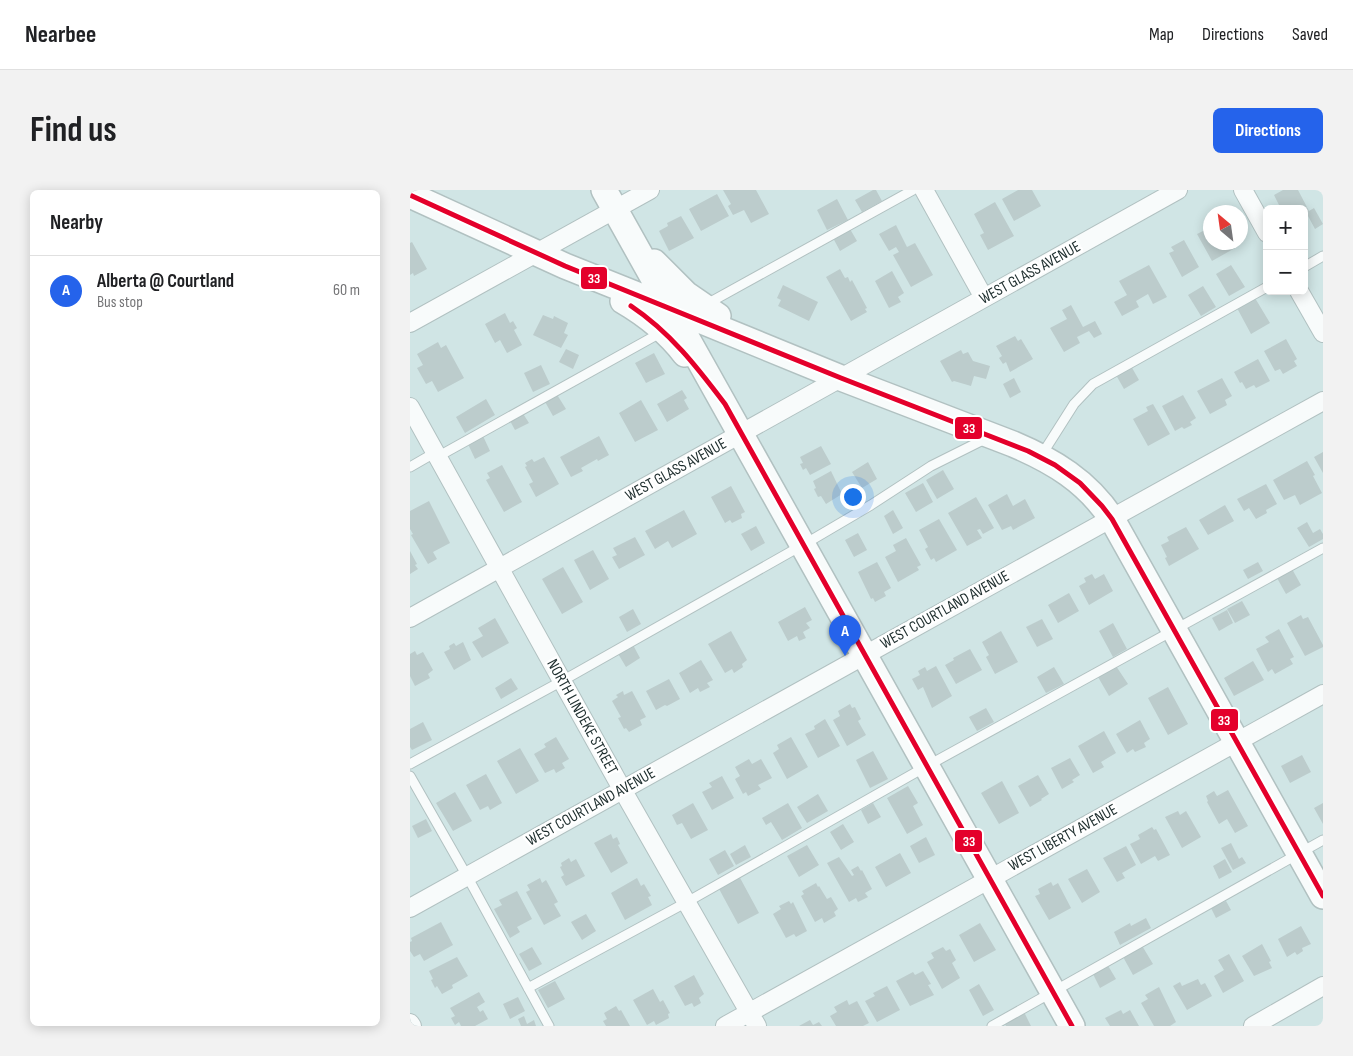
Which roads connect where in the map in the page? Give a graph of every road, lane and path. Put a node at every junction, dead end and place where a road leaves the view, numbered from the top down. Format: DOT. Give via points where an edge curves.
graph roads {
  1 [pos="650,190"];
  2 [pos="913,190"];
  3 [pos="924,190"];
  4 [pos="1178,190"];
  5 [pos="1243,190"];
  6 [pos="410,195"];
  7 [pos="609,199"];
  8 [pos="1263,226"];
  9 [pos="632,240"];
  10 [pos="536,253"];
  11 [pos="1323,256"];
  12 [pos="1308,265"];
  13 [pos="1263,289"];
  14 [pos="1302,295"];
  15 [pos="984,298"];
  16 [pos="703,306"];
  17 [pos="667,319"];
  18 [pos="410,323"];
  19 [pos="1323,333"];
  20 [pos="760,344"];
  21 [pos="841,378"];
  22 [pos="1323,401"];
  23 [pos="410,407"];
  24 [pos="741,434"];
  25 [pos="992,436"];
  26 [pos="437,454"];
  27 [pos="1041,456"];
  28 [pos="410,466"];
  29 [pos="1112,518"];
  30 [pos="803,544"];
  31 [pos="1323,548"];
  32 [pos="500,568"];
  33 [pos="410,618"];
  34 [pos="1174,631"];
  35 [pos="864,654"];
  36 [pos="562,681"];
  37 [pos="1323,694"];
  38 [pos="1237,742"];
  39 [pos="410,764"];
  40 [pos="927,766"];
  41 [pos="410,776"];
  42 [pos="622,790"];
  43 [pos="1323,840"];
  44 [pos="1300,853"];
  45 [pos="467,876"];
  46 [pos="990,878"];
  47 [pos="1323,896"];
  48 [pos="687,902"];
  49 [pos="410,908"];
  50 [pos="1323,986"];
  51 [pos="528,988"];
  52 [pos="1053,992"];
  53 [pos="753,1019"];
  54 [pos="548,1026"];
  55 [pos="725,1026"];
  56 [pos="992,1026"];
  57 [pos="1072,1026"];
  58 [pos="1253,1026"];
  1 -- 7 [label="street"];
  2 -- 16 [label="lane"];
  3 -- 15 [label="street"];
  4 -- 15 [label="street, WEST GLASS AVENUE"];
  5 -- 8 [label="street"];
  6 -- 10 [label="main road"];
  7 -- 9 [label="main road"];
  7 -- 10 [label="street"];
  9 -- 16 [label="main road" via="686,294"];
  9 -- 17 [label="main road"];
  10 -- 17 [label="main road" via="565,266 646,315"];
  10 -- 18 [label="street"];
  11 -- 12 [label="lane"];
  13 -- 27 [label="lane" via="1093,384 1074,404"];
  14 -- 19 [label="street"];
  15 -- 21 [label="street, WEST GLASS AVENUE"];
  16 -- 20 [label="main road"];
  17 -- 20 [label="main road"];
  17 -- 24 [label="main road" via="674,340 725,404"];
  17 -- 26 [label="lane"];
  20 -- 21 [label="main road"];
  21 -- 24 [label="street, WEST GLASS AVENUE"];
  21 -- 25 [label="main road"];
  22 -- 29 [label="street, WEST COURTLAND AVENUE"];
  23 -- 26 [label="street, NORTH LINDEKE STREET"];
  24 -- 30 [label="main road"];
  24 -- 32 [label="street, WEST GLASS AVENUE"];
  25 -- 27 [label="main road"];
  25 -- 30 [label="lane" via="930,466 871,506"];
  26 -- 28 [label="lane"];
  26 -- 32 [label="street, NORTH LINDEKE STREET"];
  27 -- 29 [label="main road" via="1087,488"];
  29 -- 34 [label="main road"];
  29 -- 35 [label="street, WEST COURTLAND AVENUE"];
  30 -- 35 [label="main road"];
  30 -- 36 [label="lane"];
  31 -- 34 [label="lane"];
  32 -- 33 [label="street, WEST GLASS AVENUE"];
  32 -- 36 [label="street, NORTH LINDEKE STREET"];
  34 -- 38 [label="main road"];
  34 -- 40 [label="lane"];
  35 -- 40 [label="main road"];
  35 -- 42 [label="street, WEST COURTLAND AVENUE"];
  36 -- 39 [label="lane"];
  36 -- 42 [label="street, NORTH LINDEKE STREET"];
  37 -- 38 [label="street, WEST LIBERTY AVENUE"];
  38 -- 44 [label="main road"];
  38 -- 46 [label="street, WEST LIBERTY AVENUE"];
  40 -- 46 [label="main road"];
  40 -- 48 [label="lane"];
  41 -- 45 [label="lane"];
  42 -- 45 [label="street, WEST COURTLAND AVENUE"];
  42 -- 48 [label="street, NORTH LINDEKE STREET"];
  43 -- 44 [label="lane"];
  44 -- 47 [label="main road"];
  44 -- 52 [label="lane"];
  45 -- 49 [label="street, WEST COURTLAND AVENUE"];
  45 -- 51 [label="lane"];
  46 -- 52 [label="main road"];
  46 -- 53 [label="street, WEST LIBERTY AVENUE"];
  48 -- 51 [label="lane"];
  48 -- 53 [label="street, NORTH LINDEKE STREET"];
  50 -- 58 [label="street"];
  51 -- 54 [label="lane"];
  52 -- 56 [label="lane"];
  52 -- 57 [label="main road"];
  53 -- 55 [label="street, WEST LIBERTY AVENUE"];
}
